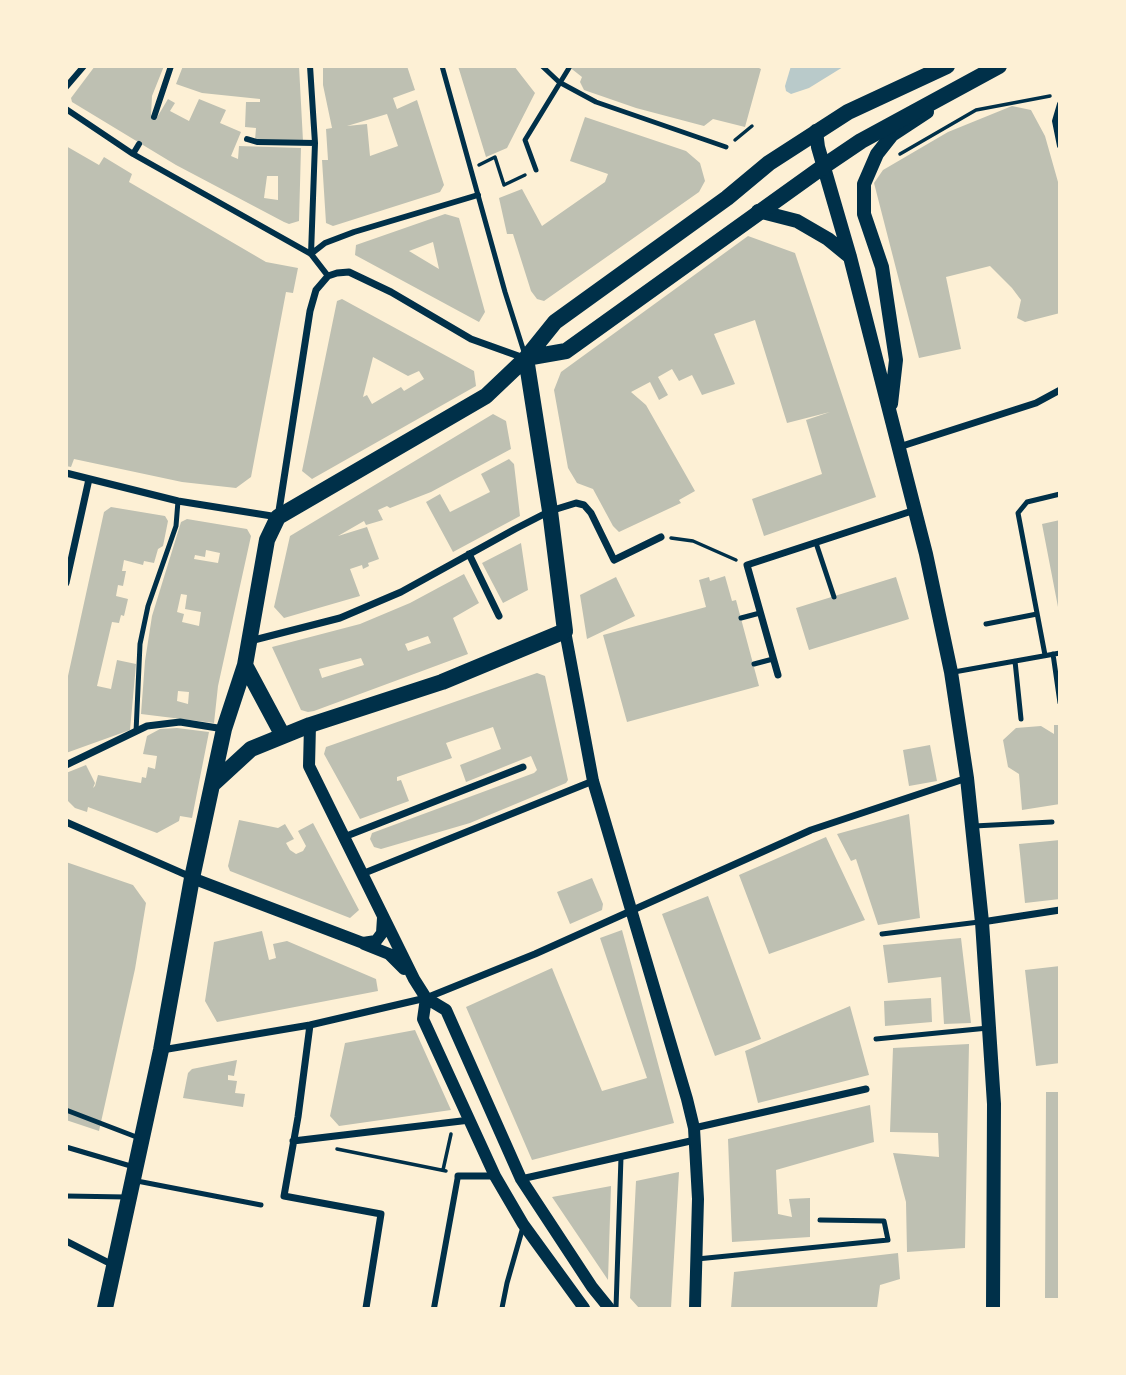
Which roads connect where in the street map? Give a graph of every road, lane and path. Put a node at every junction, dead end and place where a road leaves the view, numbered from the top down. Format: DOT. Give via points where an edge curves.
graph roads {
  1 [pos="83,66"];
  2 [pos="171,66"];
  3 [pos="310,66"];
  4 [pos="442,66"];
  5 [pos="542,66"];
  6 [pos="947,66"];
  7 [pos="999,66"];
  8 [pos="569,68"];
  9 [pos="559,82"];
  10 [pos="66,87"];
  11 [pos="1059,95"];
  12 [pos="941,97"];
  13 [pos="1059,104"];
  14 [pos="66,109"];
  15 [pos="154,117"];
  16 [pos="752,126"];
  17 [pos="816,131"];
  18 [pos="247,139"];
  19 [pos="139,144"];
  20 [pos="315,144"];
  21 [pos="1059,146"];
  22 [pos="726,147"];
  23 [pos="133,154"];
  24 [pos="897,155"];
  25 [pos="824,166"];
  26 [pos="471,169"];
  27 [pos="536,170"];
  28 [pos="478,195"];
  29 [pos="758,211"];
  30 [pos="311,254"];
  31 [pos="850,257"];
  32 [pos="328,276"];
  33 [pos="526,358"];
  34 [pos="1059,390"];
  35 [pos="890,412"];
  36 [pos="899,447"];
  37 [pos="66,473"];
  38 [pos="89,479"];
  39 [pos="1059,494"];
  40 [pos="178,501"];
  41 [pos="916,510"];
  42 [pos="550,512"];
  43 [pos="278,517"];
  44 [pos="661,537"];
  45 [pos="816,543"];
  46 [pos="469,554"];
  47 [pos="747,565"];
  48 [pos="66,583"];
  49 [pos="834,597"];
  50 [pos="760,613"];
  51 [pos="1037,614"];
  52 [pos="499,616"];
  53 [pos="741,618"];
  54 [pos="986,624"];
  55 [pos="565,631"];
  56 [pos="248,642"];
  57 [pos="1056,654"];
  58 [pos="1045,656"];
  59 [pos="773,659"];
  60 [pos="1015,661"];
  61 [pos="754,664"];
  62 [pos="245,665"];
  63 [pos="951,672"];
  64 [pos="778,675"];
  65 [pos="1059,703"];
  66 [pos="1021,719"];
  67 [pos="310,725"];
  68 [pos="224,729"];
  69 [pos="136,732"];
  70 [pos="283,736"];
  71 [pos="66,765"];
  72 [pos="520,768"];
  73 [pos="520,778"];
  74 [pos="967,778"];
  75 [pos="593,781"];
  76 [pos="214,783"];
  77 [pos="66,822"];
  78 [pos="1052,822"];
  79 [pos="974,826"];
  80 [pos="343,837"];
  81 [pos="362,874"];
  82 [pos="192,878"];
  83 [pos="631,910"];
  84 [pos="1059,910"];
  85 [pos="383,918"];
  86 [pos="982,922"];
  87 [pos="882,934"];
  88 [pos="363,943"];
  89 [pos="414,979"];
  90 [pos="426,998"];
  91 [pos="310,1025"];
  92 [pos="989,1028"];
  93 [pos="876,1039"];
  94 [pos="161,1050"];
  95 [pos="866,1088"];
  96 [pos="66,1110"];
  97 [pos="471,1120"];
  98 [pos="454,1122"];
  99 [pos="694,1134"];
  100 [pos="142,1139"];
  101 [pos="293,1141"];
  102 [pos="66,1147"];
  103 [pos="334,1149"];
  104 [pos="621,1157"];
  105 [pos="443,1170"];
  106 [pos="134,1174"];
  107 [pos="458,1176"];
  108 [pos="495,1176"];
  109 [pos="520,1179"];
  110 [pos="66,1196"];
  111 [pos="130,1197"];
  112 [pos="261,1205"];
  113 [pos="820,1220"];
  114 [pos="523,1224"];
  115 [pos="66,1241"];
  116 [pos="697,1259"];
  117 [pos="115,1266"];
  118 [pos="581,1307"];
  119 [pos="105,1308"];
  120 [pos="366,1308"];
  121 [pos="434,1308"];
  122 [pos="502,1308"];
  123 [pos="610,1308"];
  124 [pos="616,1308"];
  125 [pos="695,1308"];
  126 [pos="993,1308"];
  1 -- 10 [label="street"];
  2 -- 15 [label="street"];
  3 -- 20 [label="street"];
  4 -- 26 [label="lane"];
  5 -- 9 [label="lane"];
  6 -- 17 [label="main road" via="882,94"];
  7 -- 12 [label="main road"];
  8 -- 9 [label="lane"];
  9 -- 22 [label="lane" via="596,102"];
  9 -- 27 [label="lane" via="525,140"];
  11 -- 24 [label="path" via="976,110"];
  12 -- 25 [label="main road"];
  12 -- 35 [label="main road" via="892,135 863,184 864,214 882,267 896,360"];
  13 -- 21 [label="street" via="1055,121"];
  14 -- 23 [label="street"];
  16 -- 22 [label="path"];
  17 -- 25 [label="main road"];
  17 -- 33 [label="main road" via="555,322"];
  18 -- 20 [label="street"];
  19 -- 23 [label="street"];
  20 -- 30 [label="street"];
  23 -- 30 [label="street"];
  25 -- 29 [label="main road"];
  25 -- 31 [label="main road"];
  26 -- 27 [label="path" via="495,158 504,185"];
  26 -- 28 [label="lane"];
  28 -- 30 [label="street" via="354,232"];
  28 -- 33 [label="lane"];
  29 -- 31 [label="main road" via="797,221"];
  29 -- 33 [label="main road" via="566,351"];
  30 -- 32 [label="street"];
  31 -- 35 [label="main road"];
  32 -- 33 [label="street" via="349,272 471,339"];
  32 -- 43 [label="street" via="316,290 310,311"];
  33 -- 42 [label="main road"];
  33 -- 43 [label="main road" via="478,402"];
  34 -- 36 [label="street" via="1036,403"];
  35 -- 36 [label="main road"];
  36 -- 41 [label="main road"];
  37 -- 38 [label="street"];
  38 -- 40 [label="street"];
  38 -- 48 [label="street"];
  39 -- 51 [label="lane" via="1027,502 1018,513"];
  40 -- 43 [label="street"];
  40 -- 69 [label="lane" via="176,526 148,606 141,644"];
  41 -- 45 [label="street"];
  41 -- 63 [label="main road"];
  42 -- 44 [label="street" via="576,503 584,505 614,560"];
  42 -- 46 [label="street"];
  42 -- 55 [label="main road"];
  43 -- 56 [label="main road" via="267,540"];
  44 -- 47 [label="path" via="693,541"];
  45 -- 47 [label="street"];
  45 -- 49 [label="lane"];
  46 -- 52 [label="street"];
  46 -- 56 [label="street" via="401,592 340,618"];
  47 -- 50 [label="street"];
  50 -- 53 [label="lane"];
  50 -- 59 [label="street"];
  51 -- 54 [label="lane"];
  51 -- 58 [label="lane"];
  55 -- 67 [label="main road" via="442,682"];
  55 -- 75 [label="street"];
  56 -- 62 [label="main road"];
  57 -- 58 [label="lane"];
  57 -- 65 [label="lane"];
  58 -- 60 [label="lane"];
  59 -- 61 [label="lane"];
  59 -- 64 [label="street"];
  60 -- 63 [label="lane"];
  60 -- 66 [label="lane"];
  62 -- 68 [label="main road"];
  62 -- 70 [label="main road"];
  63 -- 74 [label="main road"];
  67 -- 70 [label="main road"];
  67 -- 80 [label="street" via="309,766"];
  68 -- 69 [label="street" via="180,722 159,723"];
  68 -- 76 [label="main road"];
  69 -- 71 [label="street"];
  70 -- 76 [label="main road" via="251,749"];
  72 -- 73 [label="lane"];
  72 -- 80 [label="street"];
  74 -- 79 [label="main road"];
  74 -- 83 [label="street" via="811,830"];
  75 -- 81 [label="street" via="531,802"];
  75 -- 83 [label="street"];
  76 -- 82 [label="main road"];
  77 -- 82 [label="street"];
  78 -- 79 [label="lane"];
  79 -- 86 [label="main road"];
  80 -- 81 [label="street"];
  81 -- 85 [label="street"];
  82 -- 88 [label="street"];
  82 -- 94 [label="main road"];
  83 -- 90 [label="street"];
  83 -- 99 [label="street"];
  84 -- 86 [label="street"];
  85 -- 88 [label="street" via="376,941"];
  85 -- 89 [label="street"];
  86 -- 87 [label="lane"];
  86 -- 92 [label="main road"];
  88 -- 89 [label="street" via="389,954"];
  89 -- 90 [label="street"];
  90 -- 91 [label="street"];
  90 -- 97 [label="street" via="423,1019"];
  90 -- 109 [label="street" via="446,1010"];
  91 -- 94 [label="street"];
  91 -- 101 [label="street"];
  92 -- 93 [label="lane"];
  92 -- 126 [label="main road" via="994,1104"];
  94 -- 100 [label="main road"];
  95 -- 99 [label="street"];
  96 -- 100 [label="lane"];
  97 -- 98 [label="street"];
  97 -- 108 [label="street"];
  98 -- 101 [label="street"];
  98 -- 105 [label="path"];
  99 -- 104 [label="street"];
  99 -- 116 [label="street"];
  100 -- 106 [label="main road"];
  101 -- 120 [label="street" via="284,1196 381,1214"];
  102 -- 106 [label="lane"];
  103 -- 105 [label="path"];
  104 -- 109 [label="street"];
  104 -- 124 [label="lane"];
  105 -- 107 [label="path"];
  106 -- 111 [label="main road"];
  106 -- 112 [label="lane"];
  107 -- 108 [label="street"];
  107 -- 121 [label="street"];
  108 -- 114 [label="street"];
  109 -- 123 [label="street"];
  110 -- 111 [label="lane"];
  111 -- 117 [label="main road"];
  113 -- 116 [label="lane" via="884,1221 888,1240"];
  114 -- 118 [label="street"];
  114 -- 122 [label="lane"];
  115 -- 117 [label="street"];
  116 -- 125 [label="street"];
  117 -- 119 [label="main road"];
}
